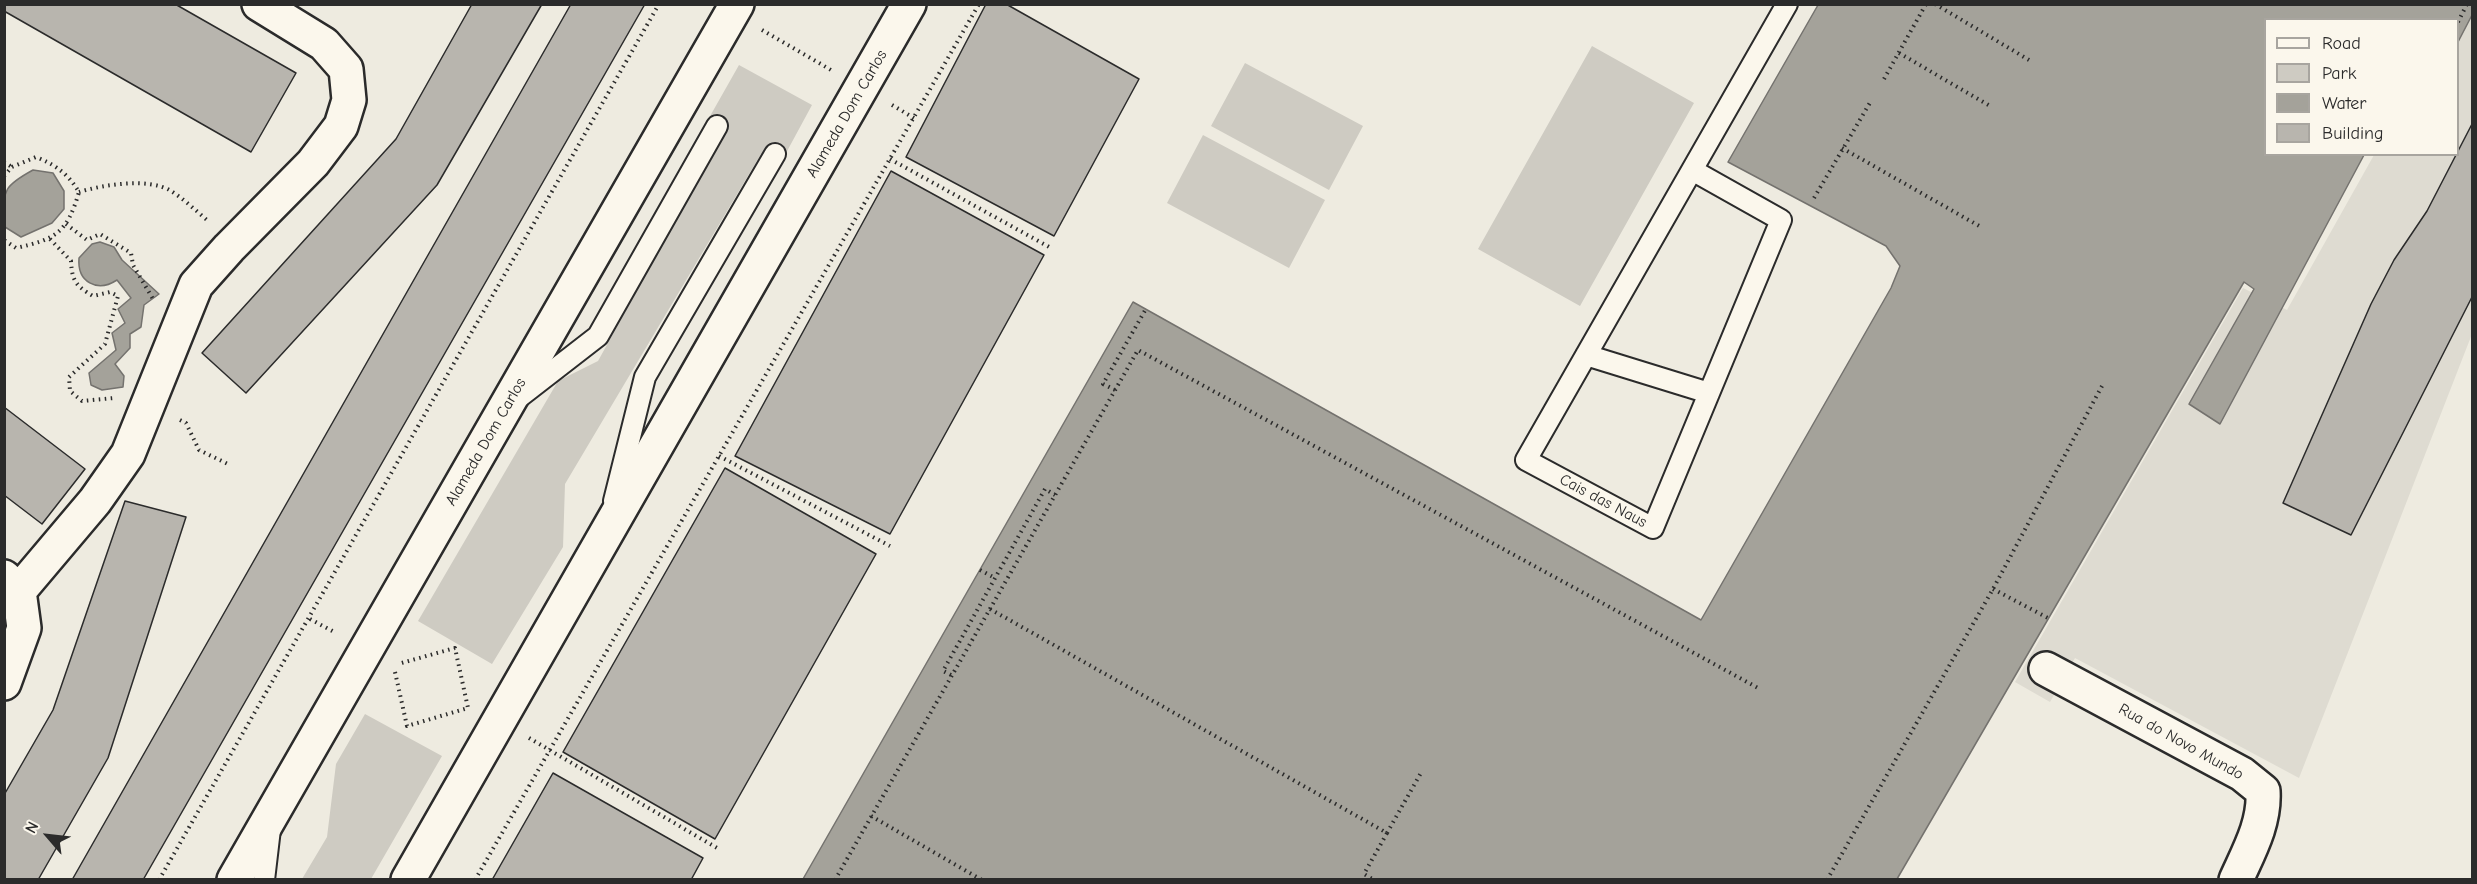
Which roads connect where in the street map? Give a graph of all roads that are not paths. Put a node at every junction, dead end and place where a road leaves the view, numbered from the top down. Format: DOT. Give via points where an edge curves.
graph roads {
  1 [pos="260,4"];
  2 [pos="909,4"];
  3 [pos="1787,4"];
  4 [pos="734,9"];
  5 [pos="717,126"];
  6 [pos="775,154"];
  7 [pos="1692,170"];
  8 [pos="1586,355"];
  9 [pos="1709,393"];
  10 [pos="505,408"];
  11 [pos="605,536"];
  12 [pos="12,584"];
  13 [pos="2046,669"];
  14 [pos="4,683"];
  15 [pos="272,814"];
  16 [pos="234,879"];
  17 [pos="264,879"];
  18 [pos="408,879"];
  19 [pos="2236,879"];
  1 -- 12 [label="street" via="324,44 346,69 349,100 341,126 313,163 196,285 128,454 95,501"];
  2 -- 11 [label="street, Alameda Dom Carlos"];
  3 -- 7 [label="lane, Cais das Naus"];
  4 -- 10 [label="street, Alameda Dom Carlos"];
  5 -- 10 [label="lane" via="598,336"];
  6 -- 11 [label="lane" via="645,377"];
  7 -- 8 [label="lane, Cais das Naus"];
  7 -- 9 [label="lane, Cais das Naus" via="1781,220"];
  8 -- 9 [label="lane"];
  8 -- 9 [label="lane, Cais das Naus" via="1526,460 1653,528"];
  10 -- 15 [label="street, Alameda Dom Carlos"];
  11 -- 18 [label="street, Alameda Dom Carlos"];
  12 -- 14 [label="street" via="24,628"];
  13 -- 19 [label="street, Rua do Novo Mundo" via="2242,774 2263,791 2262,817"];
  15 -- 16 [label="street, Alameda Dom Carlos"];
  15 -- 17 [label="lane"];
}
